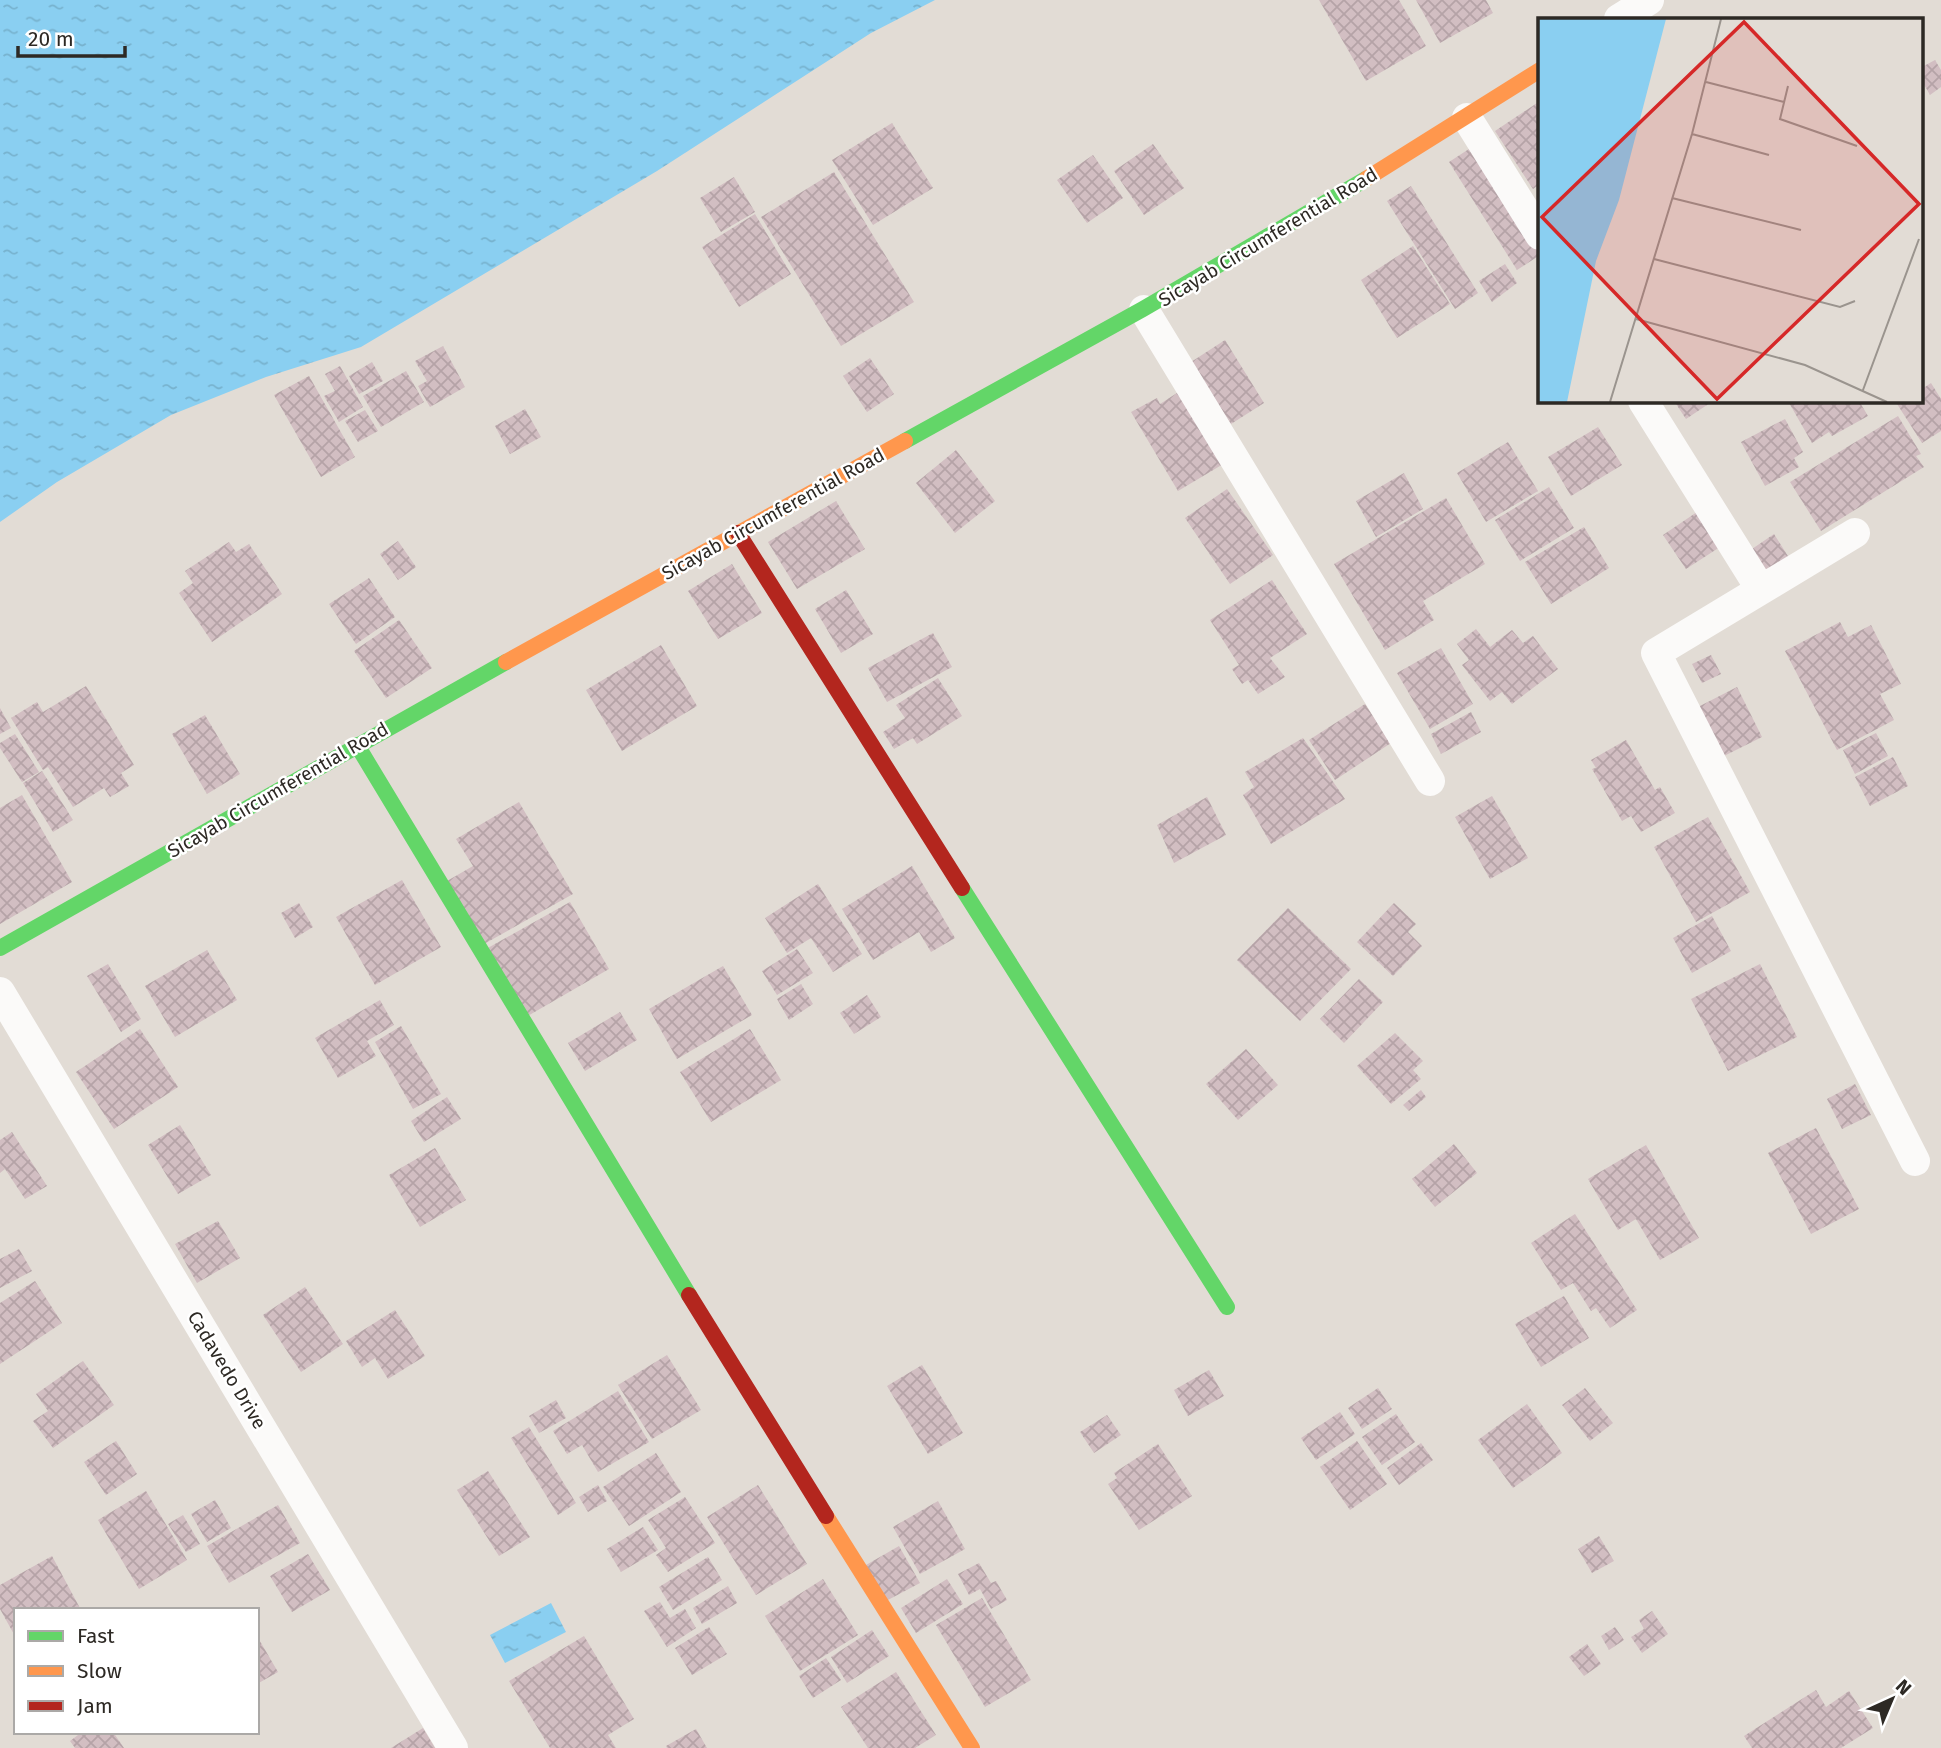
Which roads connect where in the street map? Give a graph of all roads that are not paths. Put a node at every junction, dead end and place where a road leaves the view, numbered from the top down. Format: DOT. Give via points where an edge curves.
graph roads {
  1 [pos="1649,0"];
  2 [pos="1621,18"];
  3 [pos="1538,71"];
  4 [pos="1468,118"];
  5 [pos="1538,232"];
  6 [pos="1144,310"];
  7 [pos="1644,402"];
  8 [pos="737,533"];
  9 [pos="1855,533"];
  10 [pos="1760,588"];
  11 [pos="357,745"];
  12 [pos="1430,781"];
  13 [pos="0,948"];
  14 [pos="0,992"];
  15 [pos="1914,1161"];
  16 [pos="1227,1307"];
  17 [pos="453,1748"];
  18 [pos="972,1748"];
  1 -- 2 [label="street"];
  3 -- 4 [label="street, Sicayab Circumferential Road"];
  4 -- 5 [label="street"];
  4 -- 6 [label="street, Sicayab Circumferential Road"];
  6 -- 8 [label="street, Sicayab Circumferential Road"];
  6 -- 12 [label="street"];
  7 -- 10 [label="street"];
  8 -- 11 [label="street, Sicayab Circumferential Road"];
  8 -- 16 [label="street"];
  9 -- 10 [label="street"];
  10 -- 15 [label="street" via="1656,653"];
  11 -- 13 [label="street, Sicayab Circumferential Road"];
  11 -- 18 [label="street" via="668,1264"];
  14 -- 17 [label="street, Cadavedo Drive"];
}
